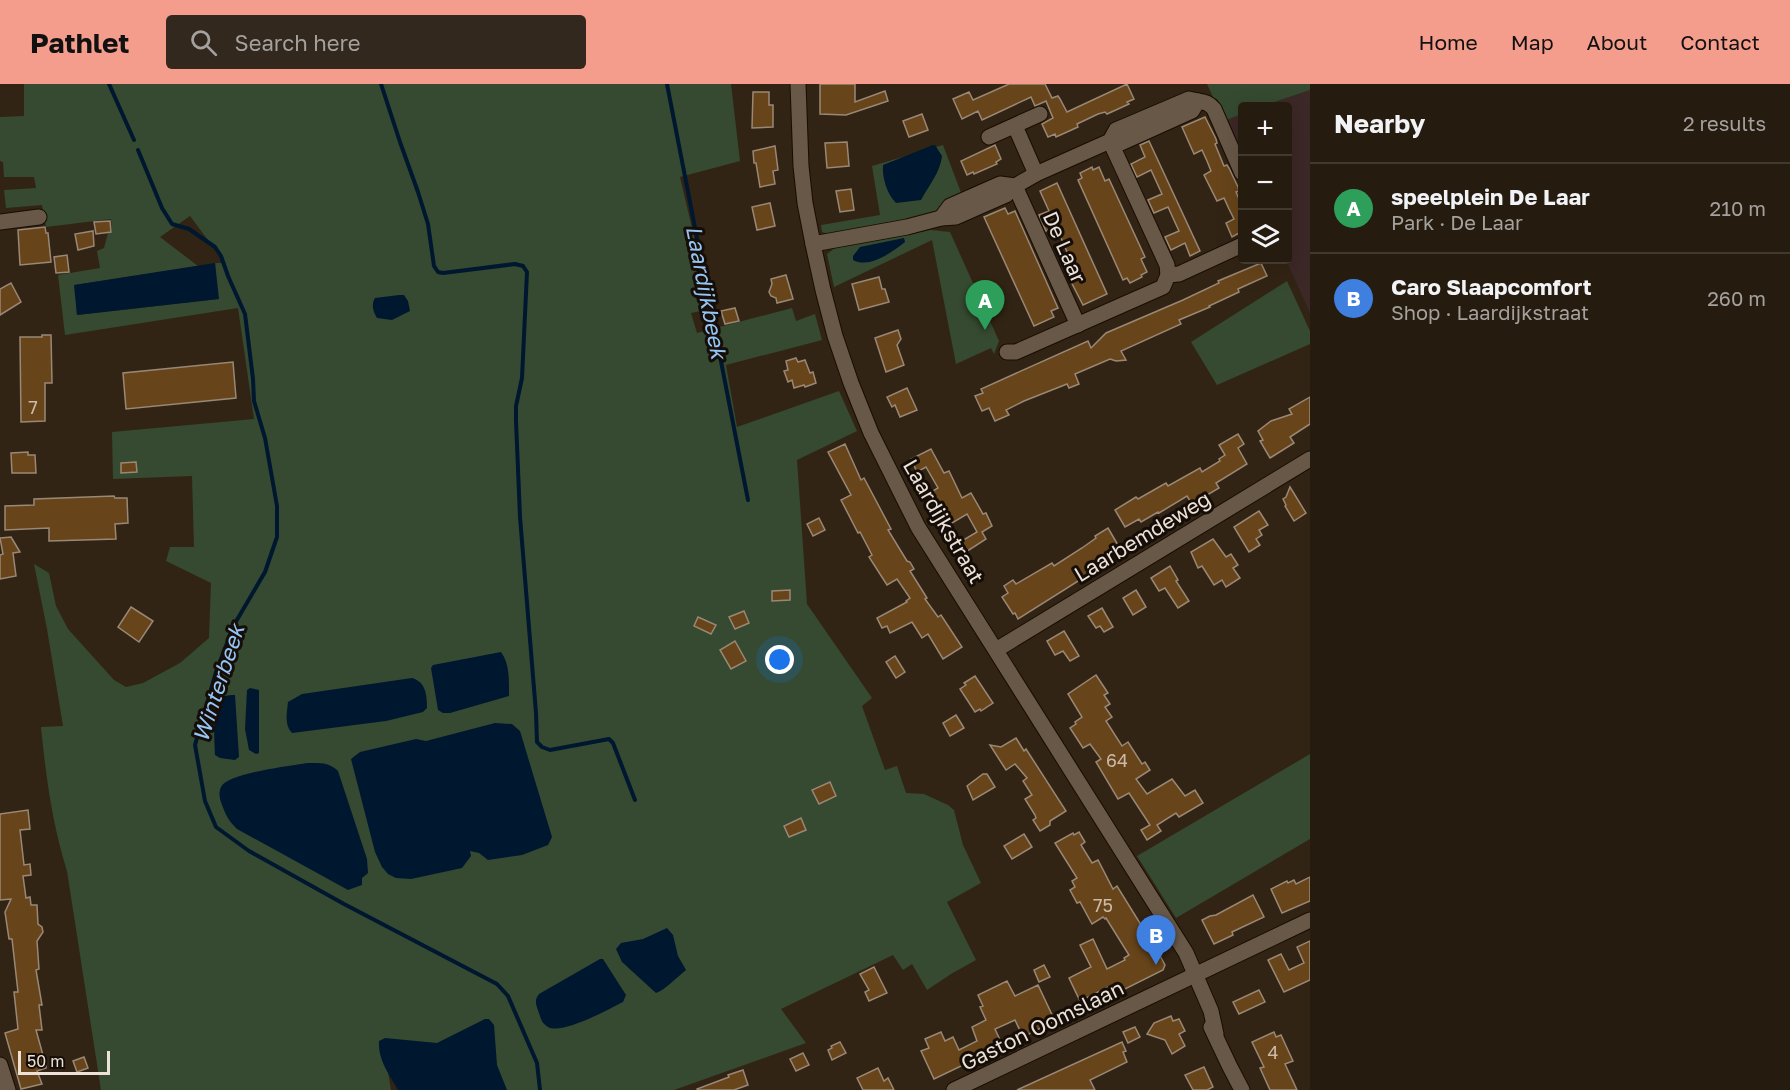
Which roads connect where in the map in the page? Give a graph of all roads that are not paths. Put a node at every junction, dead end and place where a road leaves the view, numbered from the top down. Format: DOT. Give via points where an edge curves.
graph roads {
  1 [pos="798,84"];
  2 [pos="1040,114"];
  3 [pos="1015,126"];
  4 [pos="989,137"];
  5 [pos="1110,141"];
  6 [pos="1238,163"];
  7 [pos="1036,174"];
  8 [pos="1015,186"];
  9 [pos="39,217"];
  10 [pos="0,222"];
  11 [pos="813,244"];
  12 [pos="1238,247"];
  13 [pos="1168,275"];
  14 [pos="1078,325"];
  15 [pos="1007,352"];
  16 [pos="1310,459"];
  17 [pos="996,650"];
  18 [pos="1310,920"];
  19 [pos="1192,977"];
  20 [pos="0,1065"];
  21 [pos="8,1090"];
  22 [pos="954,1090"];
  23 [pos="1242,1090"];
  1 -- 11 [label="street, Laardijkstraat" via="801,166"];
  2 -- 3 [label="street"];
  3 -- 4 [label="street"];
  3 -- 7 [label="street"];
  5 -- 6 [label="street" via="1116,130 1189,99 1214,109"];
  5 -- 7 [label="street"];
  5 -- 13 [label="street" via="1167,265"];
  7 -- 8 [label="street"];
  8 -- 11 [label="street" via="1006,195 956,218"];
  8 -- 14 [label="street, De Laar"];
  9 -- 10 [label="street"];
  11 -- 17 [label="street, Laardijkstraat" via="836,336 871,433 918,527"];
  12 -- 13 [label="street" via="1179,274"];
  13 -- 14 [label="street" via="1163,287"];
  14 -- 15 [label="street" via="1017,352"];
  16 -- 17 [label="street, Laarbemdeweg"];
  17 -- 19 [label="street, Laardijkstraat" via="1186,953"];
  18 -- 19 [label="street, Gaston Oomslaan"];
  19 -- 22 [label="street, Gaston Oomslaan"];
  19 -- 23 [label="street, Laardijkstraat" via="1211,1011 1216,1034"];
  20 -- 21 [label="street"];
}
